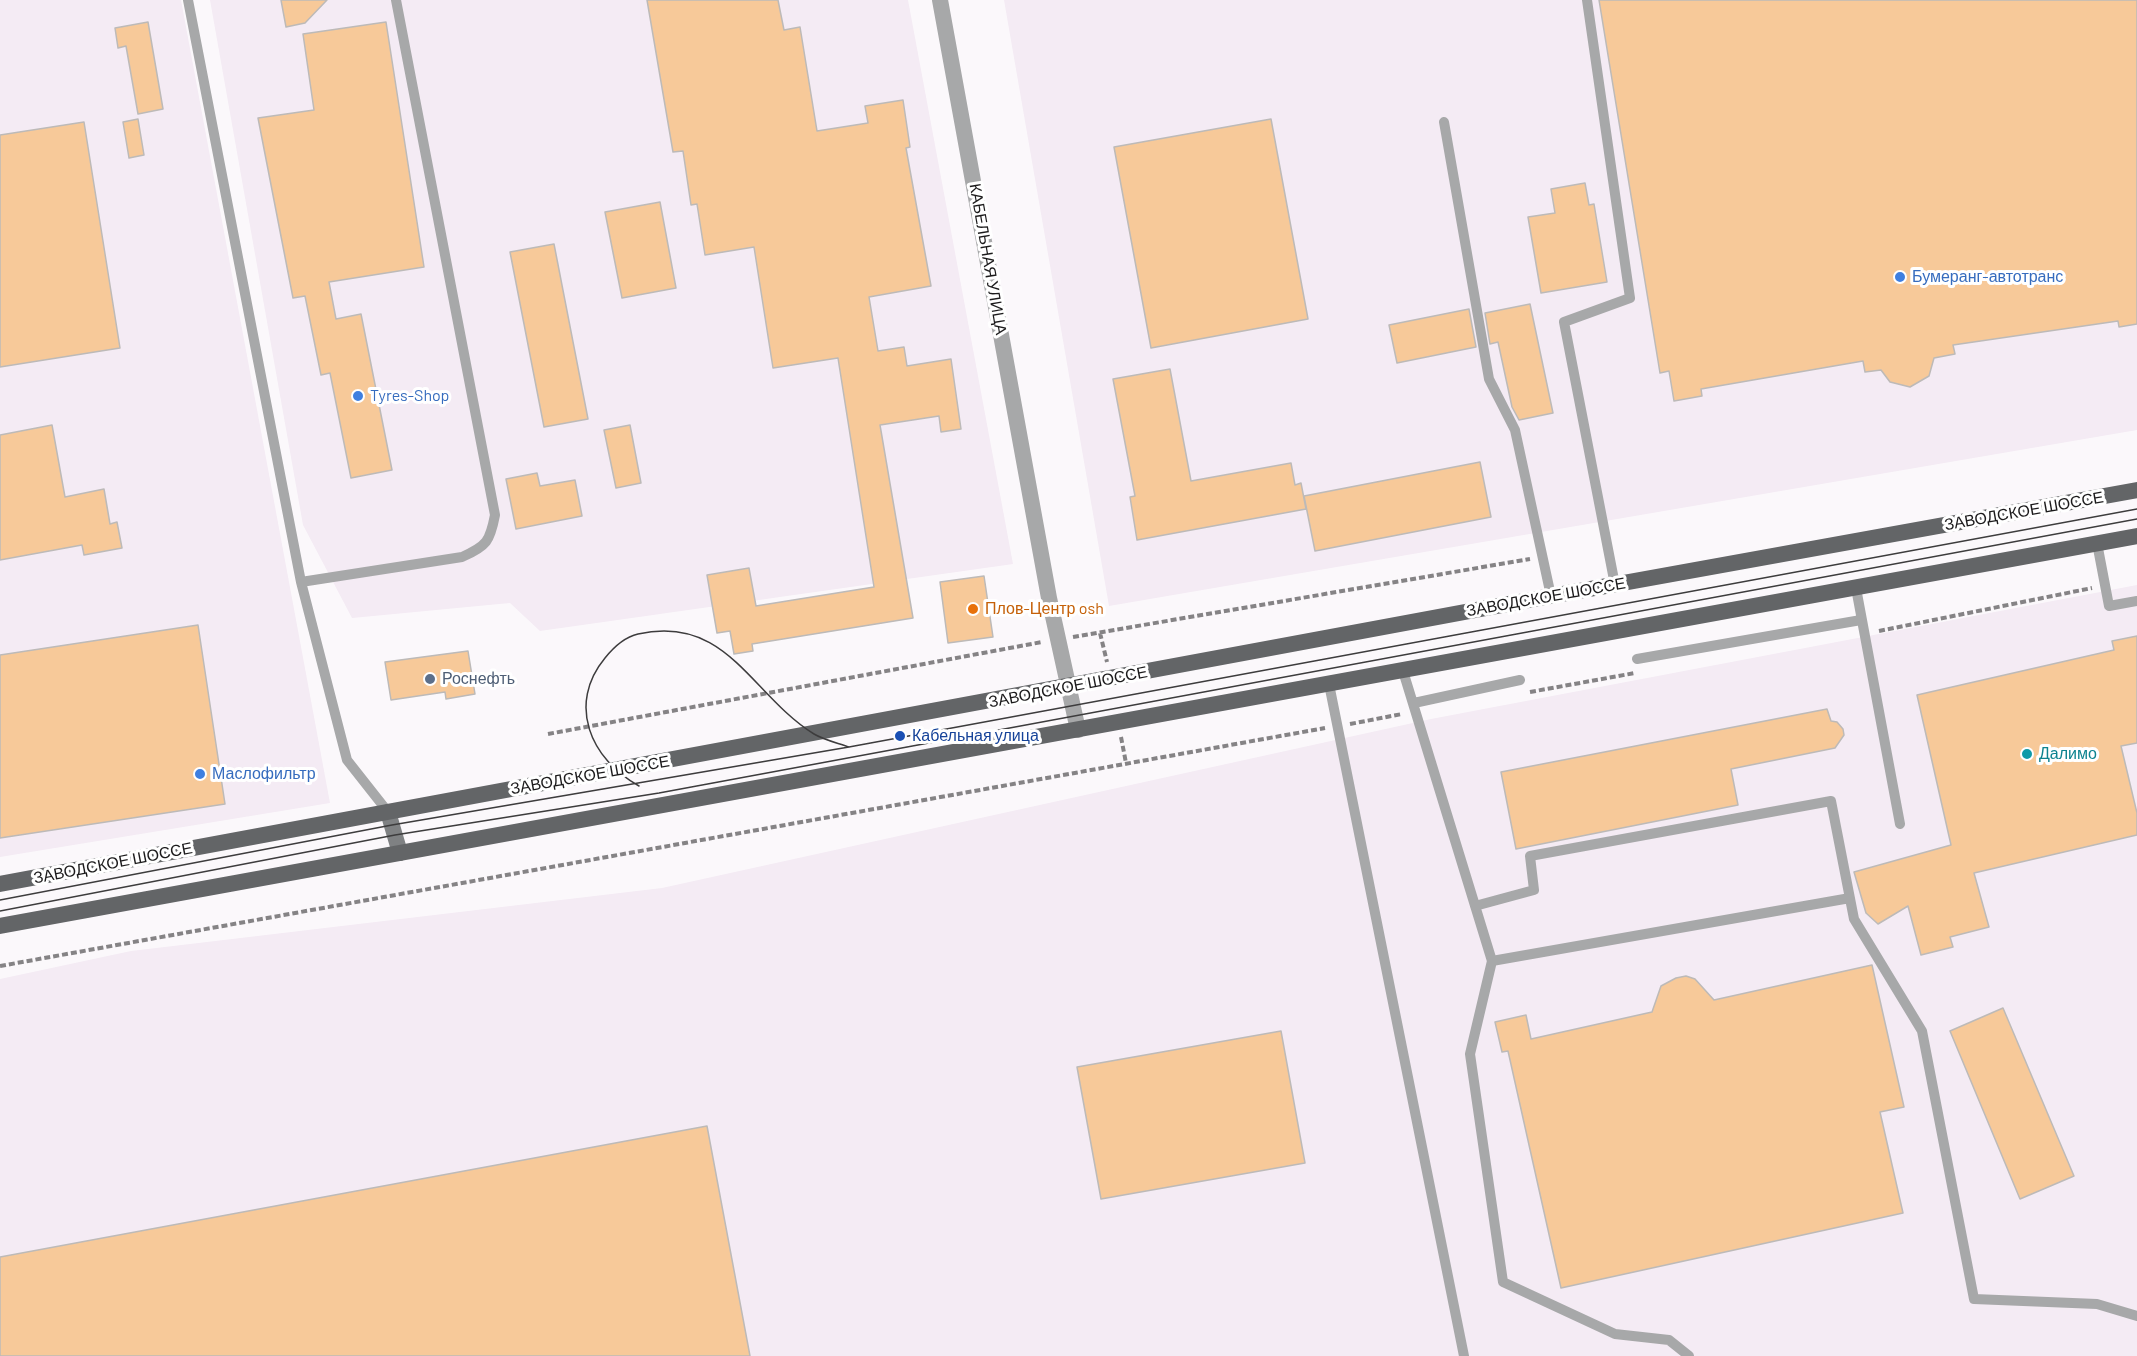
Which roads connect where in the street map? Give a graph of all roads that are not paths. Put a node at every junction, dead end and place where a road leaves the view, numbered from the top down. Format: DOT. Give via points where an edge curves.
graph roads {
  1 [pos="188,0"];
  2 [pos="396,0"];
  3 [pos="940,0"];
  4 [pos="1587,0"];
  5 [pos="1444,122"];
  6 [pos="2137,490"];
  7 [pos="2137,536"];
  8 [pos="2097,543"];
  9 [pos="301,582"];
  10 [pos="1615,585"];
  11 [pos="1856,588"];
  12 [pos="1551,596"];
  13 [pos="2137,601"];
  14 [pos="1861,620"];
  15 [pos="1637,658"];
  16 [pos="1403,671"];
  17 [pos="1520,680"];
  18 [pos="1329,684"];
  19 [pos="1067,687"];
  20 [pos="1415,707"];
  21 [pos="1078,730"];
  22 [pos="388,812"];
  23 [pos="1900,824"];
  24 [pos="400,853"];
  25 [pos="0,884"];
  26 [pos="1850,898"];
  27 [pos="1475,906"];
  28 [pos="0,926"];
  29 [pos="1492,961"];
  30 [pos="2137,1317"];
  31 [pos="1464,1356"];
  32 [pos="1689,1356"];
  1 -- 9 [label="lane"];
  2 -- 9 [label="lane" via="495,515 490,539 462,556"];
  3 -- 19 [label="street, КАБЕЛЬНАЯ УЛИЦА"];
  4 -- 10 [label="lane" via="1630,298 1564,321"];
  5 -- 12 [label="lane" via="1489,379 1515,430"];
  6 -- 10 [label="main road, ЗАВОДСКОЕ ШОССЕ"];
  7 -- 8 [label="main road"];
  8 -- 11 [label="main road"];
  8 -- 13 [label="lane" via="2109,606"];
  9 -- 22 [label="lane" via="347,760"];
  10 -- 12 [label="main road, ЗАВОДСКОЕ ШОССЕ"];
  11 -- 14 [label="lane"];
  11 -- 16 [label="main road"];
  12 -- 19 [label="main road, ЗАВОДСКОЕ ШОССЕ"];
  14 -- 15 [label="lane"];
  14 -- 23 [label="lane"];
  16 -- 18 [label="main road"];
  16 -- 20 [label="lane"];
  17 -- 20 [label="lane"];
  18 -- 21 [label="main road"];
  18 -- 31 [label="lane"];
  19 -- 21 [label="street, КАБЕЛЬНАЯ УЛИЦА"];
  19 -- 22 [label="main road, ЗАВОДСКОЕ ШОССЕ"];
  20 -- 27 [label="lane"];
  21 -- 24 [label="main road"];
  22 -- 24 [label="main road"];
  22 -- 25 [label="main road, ЗАВОДСКОЕ ШОССЕ"];
  24 -- 28 [label="main road"];
  26 -- 27 [label="lane" via="1831,801 1530,856 1534,890"];
  26 -- 29 [label="lane"];
  26 -- 30 [label="lane" via="1854,919 1922,1031 1974,1299 2097,1304"];
  27 -- 29 [label="lane"];
  29 -- 32 [label="lane" via="1470,1054 1503,1282 1616,1334 1669,1340"];
}
